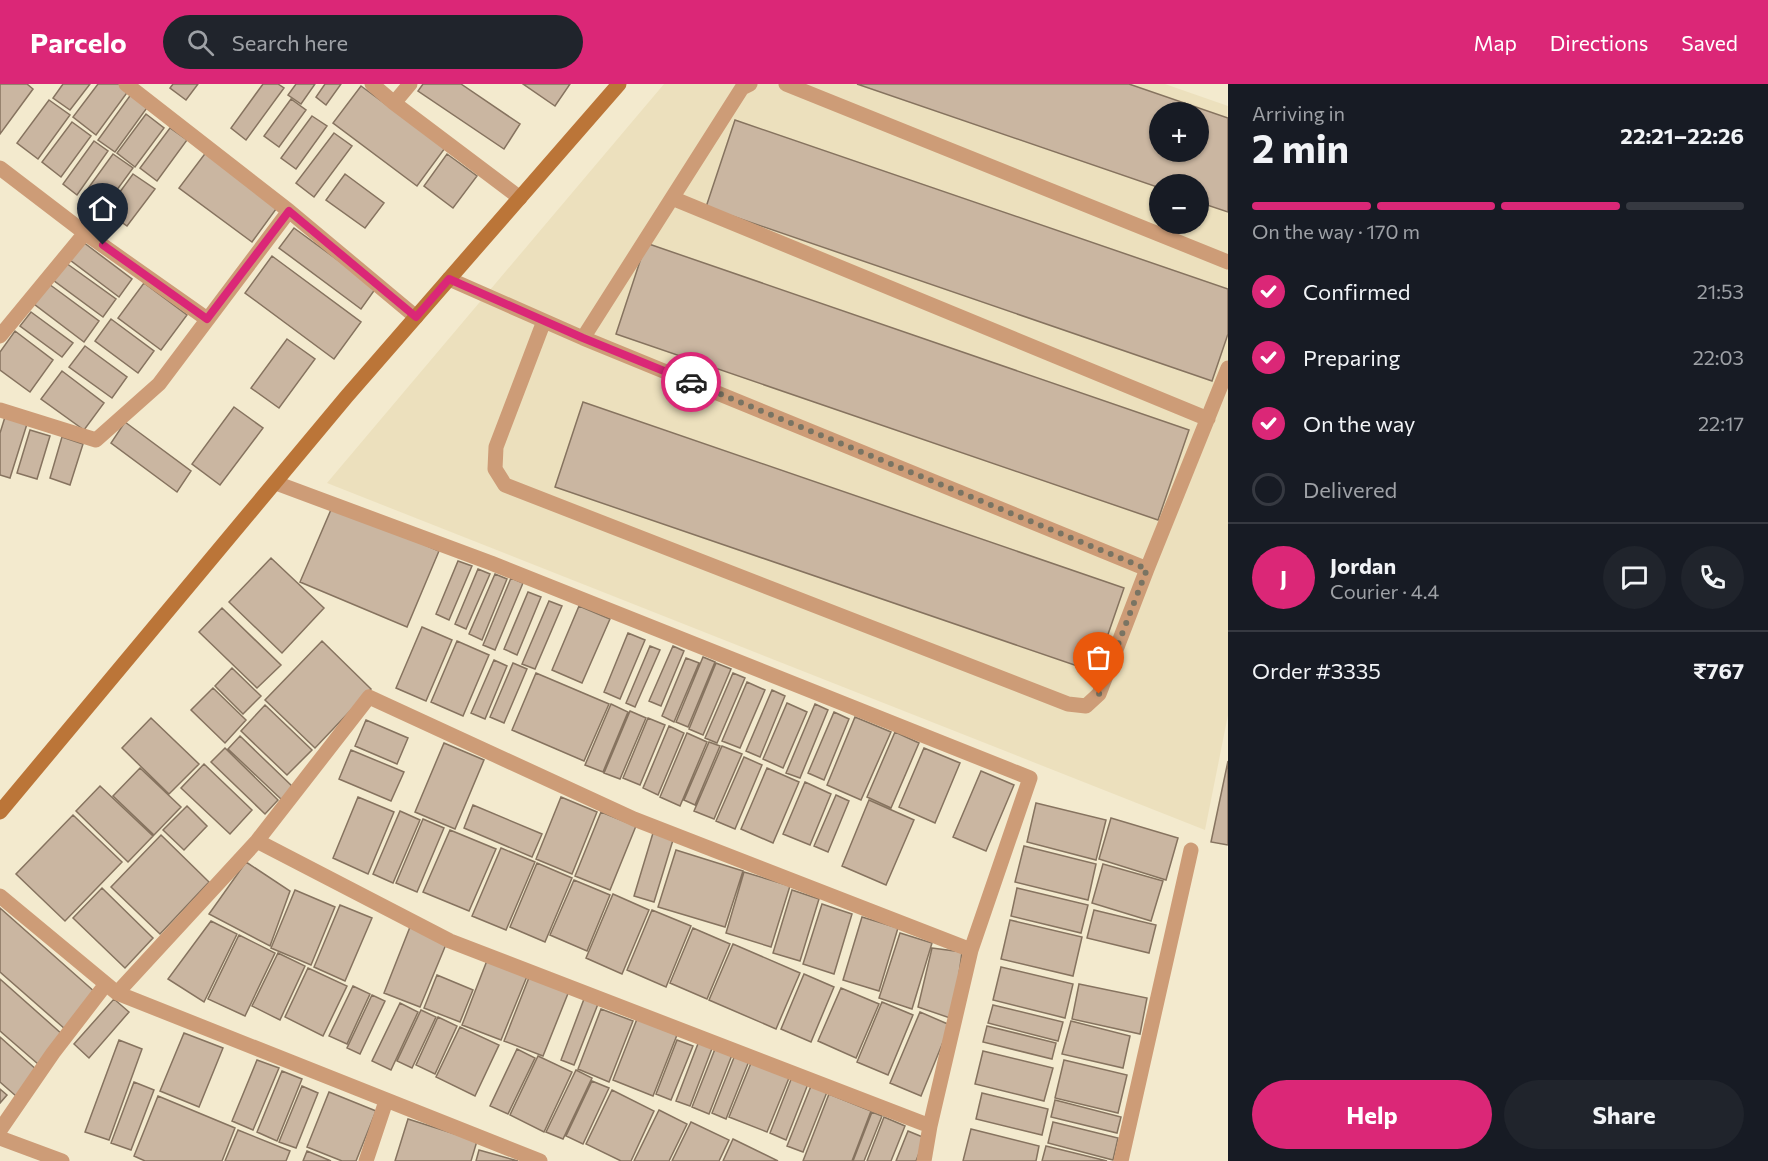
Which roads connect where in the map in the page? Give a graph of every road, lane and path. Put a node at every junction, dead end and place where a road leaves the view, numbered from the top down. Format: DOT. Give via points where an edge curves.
graph roads {
  1 [pos="126,84"];
  2 [pos="372,84"];
  3 [pos="410,84"];
  4 [pos="619,84"];
  5 [pos="750,84"];
  6 [pos="786,84"];
  7 [pos="394,103"];
  8 [pos="0,168"];
  9 [pos="520,198"];
  10 [pos="672,198"];
  11 [pos="289,211"];
  12 [pos="85,233"];
  13 [pos="1228,262"];
  14 [pos="449,279"];
  15 [pos="416,317"];
  16 [pos="207,319"];
  17 [pos="544,321"];
  18 [pos="0,336"];
  19 [pos="583,338"];
  20 [pos="1228,368"];
  21 [pos="0,410"];
  22 [pos="1208,419"];
  23 [pos="276,483"];
  24 [pos="1147,569"];
  25 [pos="0,812"];
  26 [pos="257,841"];
  27 [pos="1191,850"];
  28 [pos="0,896"];
  29 [pos="971,950"];
  30 [pos="112,988"];
  31 [pos="386,1101"];
  32 [pos="930,1126"];
  33 [pos="0,1130"];
  34 [pos="0,1138"];
  35 [pos="62,1161"];
  36 [pos="366,1161"];
  37 [pos="540,1161"];
  38 [pos="924,1161"];
  39 [pos="1121,1161"];
  1 -- 11 [label="street"];
  2 -- 7 [label="street"];
  3 -- 7 [label="street"];
  4 -- 9 [label="street"];
  5 -- 10 [label="street" via="742,88"];
  6 -- 13 [label="street"];
  7 -- 9 [label="street"];
  8 -- 12 [label="street"];
  9 -- 14 [label="street"];
  10 -- 19 [label="street"];
  10 -- 22 [label="street"];
  11 -- 15 [label="street"];
  11 -- 16 [label="street"];
  12 -- 16 [label="street"];
  12 -- 18 [label="street"];
  14 -- 15 [label="street"];
  14 -- 17 [label="street"];
  15 -- 23 [label="street"];
  16 -- 21 [label="street" via="159,384 96,440"];
  17 -- 19 [label="street"];
  17 -- 24 [label="street" via="496,447 495,469 505,485 1068,704 1086,706 1099,694"];
  19 -- 24 [label="street"];
  20 -- 22 [label="street"];
  22 -- 24 [label="street"];
  23 -- 25 [label="street"];
  23 -- 29 [label="street" via="491,563 1030,778"];
  26 -- 29 [label="street" via="369,697 634,819"];
  26 -- 30 [label="street"];
  26 -- 32 [label="street" via="450,941"];
  27 -- 39 [label="street"];
  28 -- 30 [label="street"];
  29 -- 32 [label="street"];
  30 -- 31 [label="street"];
  30 -- 33 [label="street" via="53,1053"];
  31 -- 36 [label="street"];
  31 -- 37 [label="street"];
  32 -- 38 [label="street"];
  34 -- 35 [label="street"];
}
